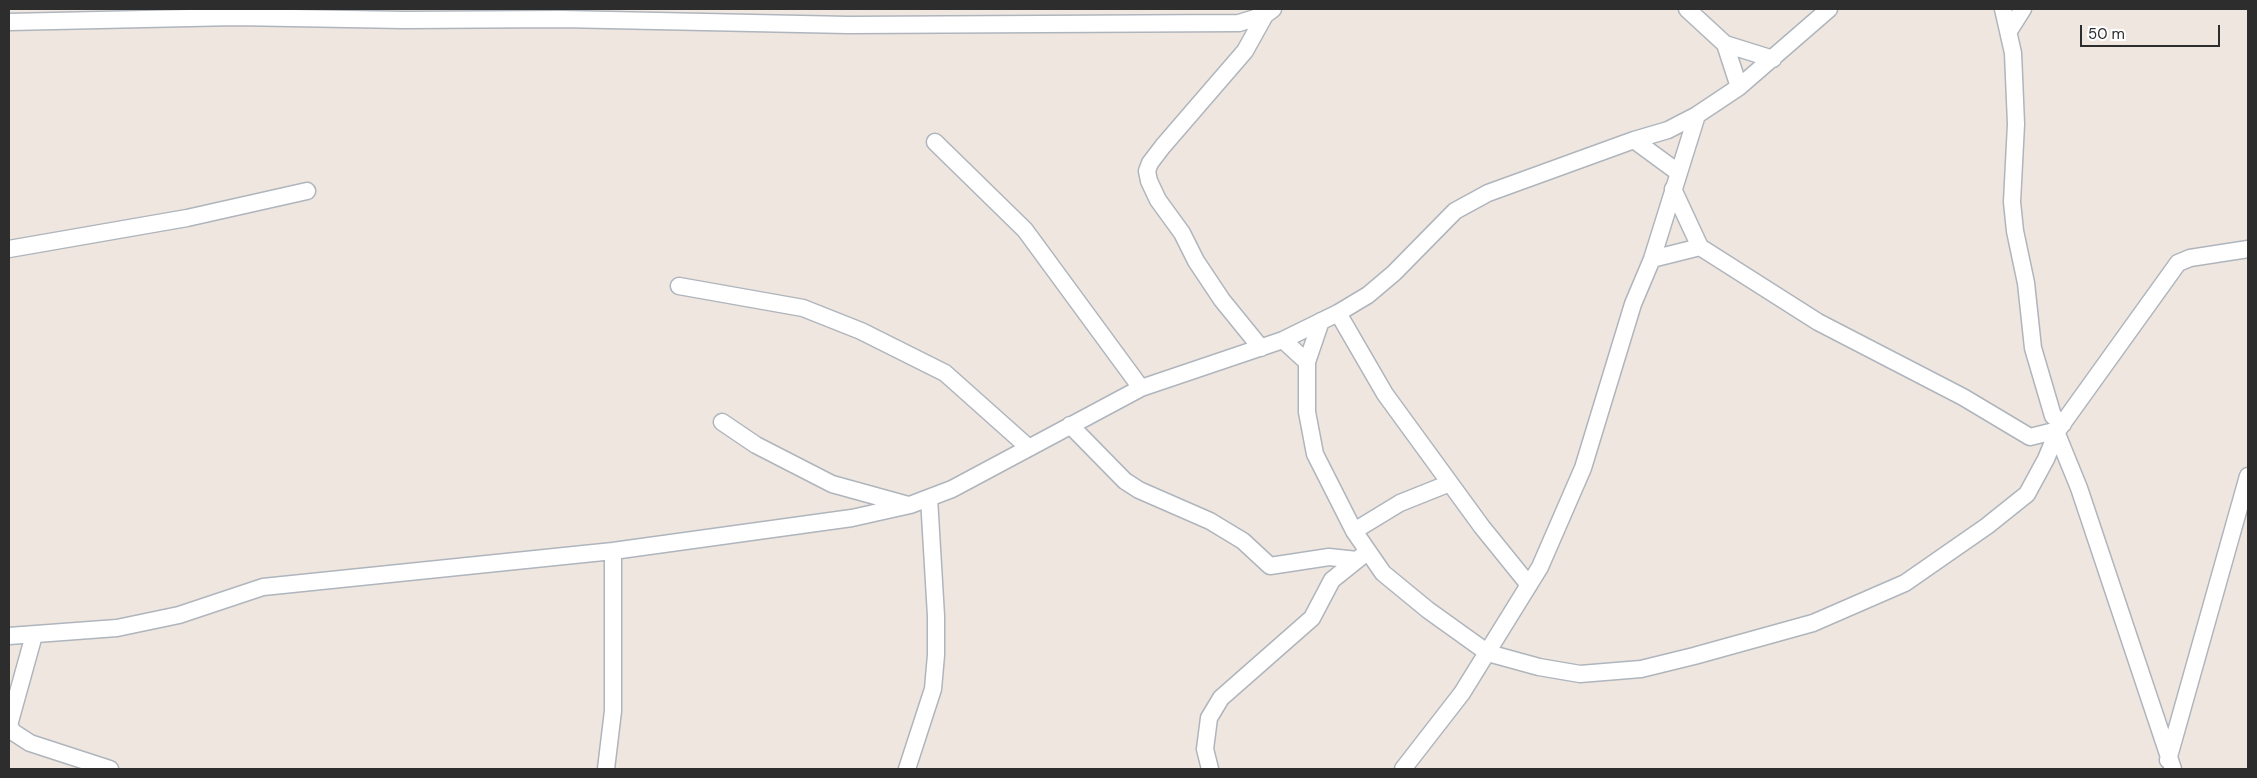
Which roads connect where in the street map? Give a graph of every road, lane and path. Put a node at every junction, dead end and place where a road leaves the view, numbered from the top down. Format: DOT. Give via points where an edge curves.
graph roads {
  1 [pos="854,9"];
  2 [pos="1687,9"];
  3 [pos="1829,9"];
  4 [pos="2003,9"];
  5 [pos="2023,9"];
  6 [pos="1269,12"];
  7 [pos="562,14"];
  8 [pos="9,22"];
  9 [pos="848,25"];
  10 [pos="2009,31"];
  11 [pos="1726,44"];
  12 [pos="1773,59"];
  13 [pos="1739,87"];
  14 [pos="1696,115"];
  15 [pos="1634,140"];
  16 [pos="935,142"];
  17 [pos="1679,172"];
  18 [pos="1674,189"];
  19 [pos="307,191"];
  20 [pos="1700,247"];
  21 [pos="9,249"];
  22 [pos="2248,249"];
  23 [pos="1652,259"];
  24 [pos="679,286"];
  25 [pos="1338,313"];
  26 [pos="1321,321"];
  27 [pos="1283,340"];
  28 [pos="1261,348"];
  29 [pos="1307,362"];
  30 [pos="1141,388"];
  31 [pos="722,422"];
  32 [pos="1070,426"];
  33 [pos="2059,429"];
  34 [pos="2030,437"];
  35 [pos="1028,447"];
  36 [pos="2046,459"];
  37 [pos="2248,476"];
  38 [pos="1450,483"];
  39 [pos="929,498"];
  40 [pos="910,505"];
  41 [pos="1354,531"];
  42 [pos="613,550"];
  43 [pos="1363,556"];
  44 [pos="1529,585"];
  45 [pos="34,635"];
  46 [pos="9,636"];
  47 [pos="1488,653"];
  48 [pos="2169,766"];
  49 [pos="110,769"];
  50 [pos="606,769"];
  51 [pos="907,769"];
  52 [pos="1210,769"];
  53 [pos="1403,769"];
  1 -- 9 [label="street"];
  2 -- 11 [label="street"];
  3 -- 12 [label="street"];
  4 -- 10 [label="street"];
  5 -- 10 [label="street"];
  6 -- 9 [label="street" via="1238,23"];
  6 -- 28 [label="street" via="1245,51 1162,146 1147,171 1158,200 1182,233 1196,261 1222,300"];
  7 -- 8 [label="street" via="404,20 235,17"];
  7 -- 9 [label="street"];
  10 -- 33 [label="street" via="2016,124 2012,202 2015,231 2026,283 2033,348"];
  11 -- 12 [label="street"];
  11 -- 13 [label="street"];
  12 -- 13 [label="street"];
  13 -- 14 [label="street"];
  14 -- 15 [label="street" via="1668,130"];
  14 -- 17 [label="street"];
  15 -- 17 [label="street"];
  15 -- 25 [label="street" via="1488,193 1455,211 1394,274"];
  16 -- 30 [label="street" via="1025,230"];
  17 -- 18 [label="street"];
  18 -- 20 [label="street"];
  18 -- 23 [label="street"];
  19 -- 21 [label="street" via="187,218"];
  20 -- 23 [label="street"];
  20 -- 34 [label="street" via="1818,322 1963,397"];
  22 -- 33 [label="street" via="2190,258 2178,263"];
  23 -- 44 [label="street" via="1633,304 1583,468"];
  24 -- 35 [label="street" via="803,308 861,331 945,372"];
  25 -- 26 [label="street"];
  25 -- 38 [label="street" via="1385,394"];
  26 -- 27 [label="street"];
  26 -- 29 [label="street"];
  27 -- 28 [label="street"];
  27 -- 29 [label="street"];
  28 -- 30 [label="street"];
  29 -- 41 [label="street" via="1307,412 1315,454"];
  30 -- 32 [label="street"];
  31 -- 40 [label="street" via="756,445 832,484"];
  32 -- 35 [label="street"];
  32 -- 43 [label="street" via="1125,481 1210,521 1242,541 1270,566 1329,557"];
  33 -- 34 [label="street"];
  33 -- 36 [label="street"];
  33 -- 48 [label="street"];
  34 -- 36 [label="street"];
  35 -- 39 [label="street" via="952,489"];
  36 -- 47 [label="street" via="2026,494 1979,532 1905,583 1813,623 1642,670 1580,674"];
  37 -- 48 [label="street"];
  38 -- 41 [label="street" via="1400,503"];
  38 -- 44 [label="street"];
  39 -- 40 [label="street"];
  39 -- 51 [label="street" via="936,655 933,689"];
  40 -- 42 [label="street" via="852,518"];
  41 -- 43 [label="street"];
  42 -- 45 [label="street" via="262,587 179,615 117,628"];
  42 -- 50 [label="street" via="613,711"];
  43 -- 47 [label="street" via="1428,610"];
  43 -- 52 [label="street" via="1332,580 1312,618 1221,698 1209,718 1205,749"];
  44 -- 47 [label="street"];
  45 -- 46 [label="street"];
  45 -- 49 [label="street" via="9,725 13,732 30,743"];
  47 -- 53 [label="street" via="1462,693"];
}
